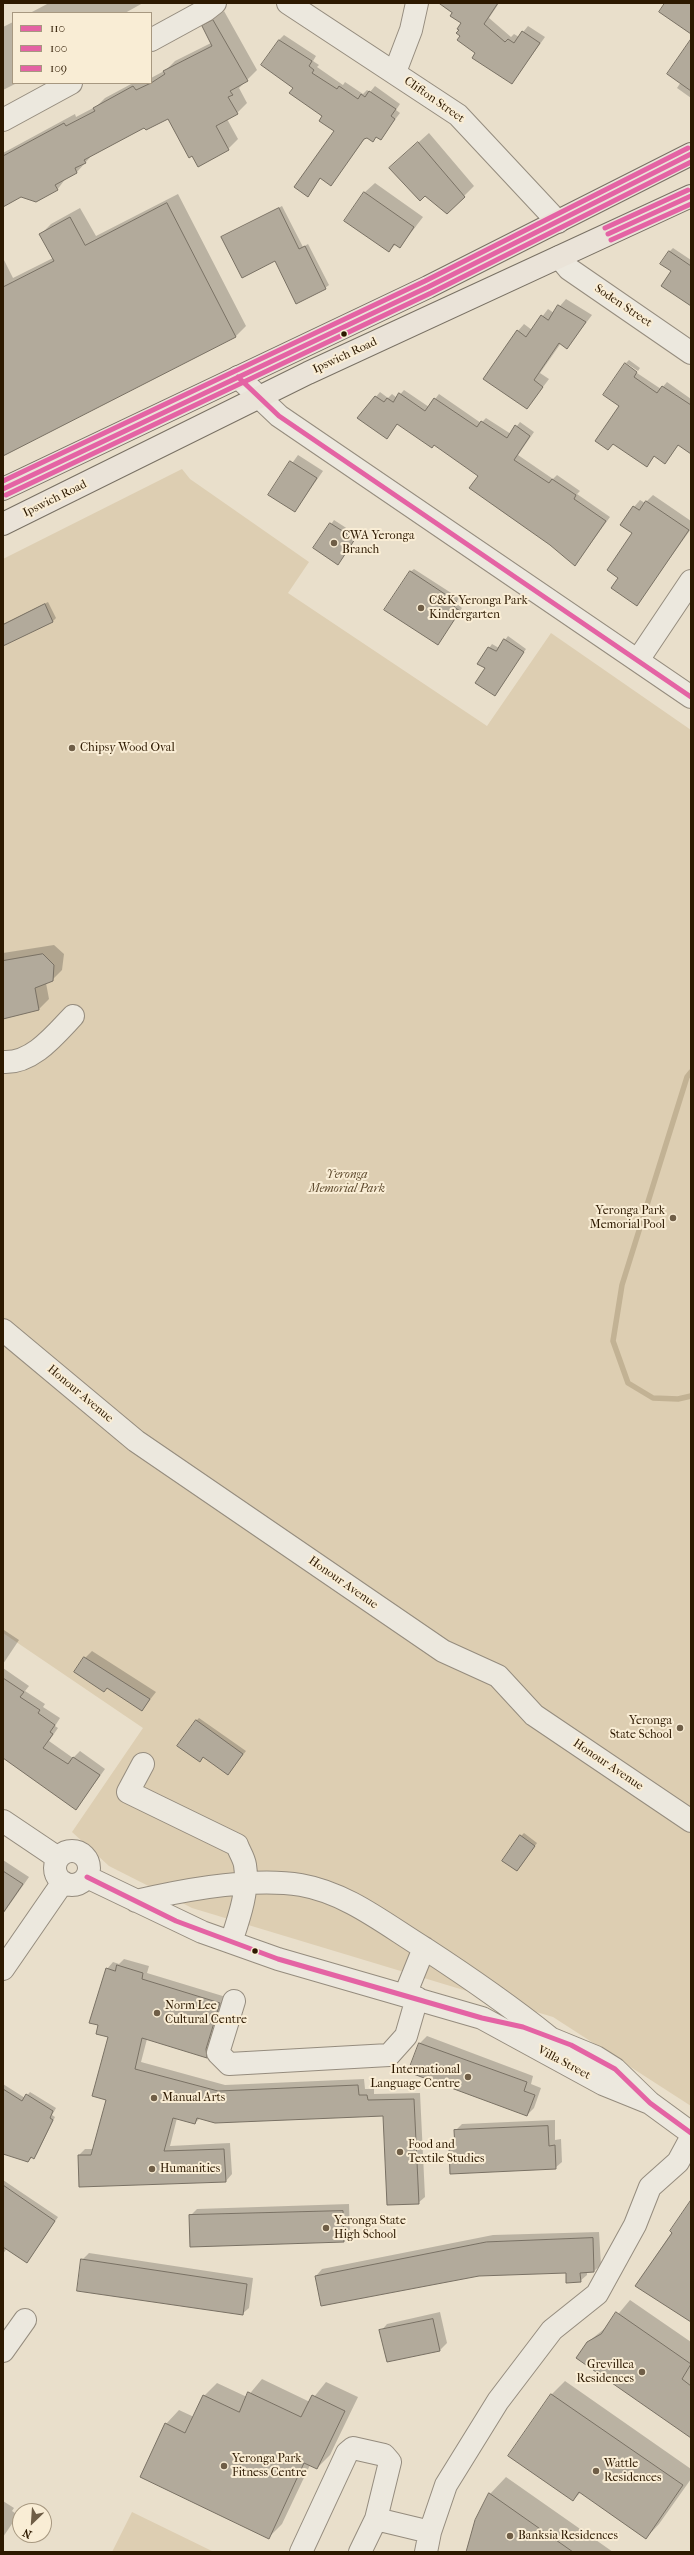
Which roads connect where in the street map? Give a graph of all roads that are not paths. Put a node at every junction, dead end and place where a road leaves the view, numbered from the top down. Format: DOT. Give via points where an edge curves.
graph roads {
  1 [pos="215,3"];
  2 [pos="288,3"];
  3 [pos="417,3"];
  4 [pos="152,39"];
  5 [pos="395,72"];
  6 [pos="69,84"];
  7 [pos="3,120"];
  8 [pos="691,154"];
  9 [pos="691,196"];
  10 [pos="558,222"];
  11 [pos="559,257"];
  12 [pos="691,352"];
  13 [pos="238,377"];
  14 [pos="259,397"];
  15 [pos="3,489"];
  16 [pos="3,524"];
  17 [pos="691,581"];
  18 [pos="638,660"];
  19 [pos="691,697"];
  20 [pos="73,1016"];
  21 [pos="3,1062"];
  22 [pos="3,1330"];
  23 [pos="143,1764"];
  24 [pos="3,1821"];
  25 [pos="691,1821"];
  26 [pos="58,1858"];
  27 [pos="87,1877"];
  28 [pos="63,1882"];
  29 [pos="244,1884"];
  30 [pos="136,1901"];
  31 [pos="231,1942"];
  32 [pos="424,1948"];
  33 [pos="3,1969"];
  34 [pos="411,1996"];
  35 [pos="234,2001"];
  36 [pos="482,2018"];
  37 [pos="550,2037"];
  38 [pos="650,2103"];
  39 [pos="691,2133"];
  40 [pos="691,2138"];
  41 [pos="25,2320"];
  42 [pos="3,2351"];
  43 [pos="376,2519"];
  44 [pos="428,2542"];
  45 [pos="301,2552"];
  46 [pos="360,2552"];
  1 -- 4 [label="street"];
  2 -- 5 [label="street, Clifton Street"];
  3 -- 5 [label="street" via="411,30"];
  5 -- 10 [label="street, Clifton Street" via="458,115"];
  6 -- 7 [label="street"];
  8 -- 10 [label="highway"];
  9 -- 11 [label="highway, Ipswich Road"];
  10 -- 13 [label="highway"];
  11 -- 12 [label="street, Soden Street" via="569,269"];
  11 -- 14 [label="highway, Ipswich Road"];
  13 -- 14 [label="street"];
  13 -- 15 [label="highway"];
  14 -- 16 [label="highway, Ipswich Road"];
  14 -- 18 [label="street" via="291,424"];
  17 -- 18 [label="street"];
  18 -- 19 [label="street"];
  20 -- 21 [label="street" via="38,1050 12,1063"];
  22 -- 25 [label="street, Honour Avenue" via="136,1441 443,1651 498,1676 534,1714"];
  23 -- 29 [label="street" via="128,1792 237,1845 245,1865"];
  24 -- 26 [label="street"];
  26 -- 27 [label="street" via="67,1852 79,1852 88,1860"];
  26 -- 28 [label="street" via="55,1869"];
  27 -- 28 [label="street" via="79,1884"];
  27 -- 30 [label="street, Villa Street"];
  28 -- 33 [label="street"];
  29 -- 30 [label="street"];
  29 -- 31 [label="street" via="243,1902"];
  29 -- 32 [label="street" via="300,1885 329,1893 360,1907"];
  30 -- 31 [label="street, Villa Street"];
  31 -- 34 [label="street, Villa Street" via="278,1959"];
  32 -- 34 [label="street"];
  32 -- 37 [label="street" via="487,1990"];
  34 -- 35 [label="street" via="406,2036 389,2055 229,2064 218,2053"];
  34 -- 36 [label="street, Villa Street"];
  36 -- 37 [label="street, Villa Street" via="523,2027"];
  36 -- 38 [label="street, Villa Street" via="603,2084"];
  37 -- 38 [label="street, Villa Street" via="596,2057 615,2069"];
  38 -- 39 [label="street, Villa Street"];
  40 -- 44 [label="street" via="678,2162 650,2187 635,2225 597,2294 552,2330 498,2401 446,2485"];
  41 -- 42 [label="street"];
  43 -- 44 [label="street"];
  43 -- 45 [label="street" via="390,2462 384,2455 353,2448 347,2453"];
  43 -- 46 [label="street"];
}
